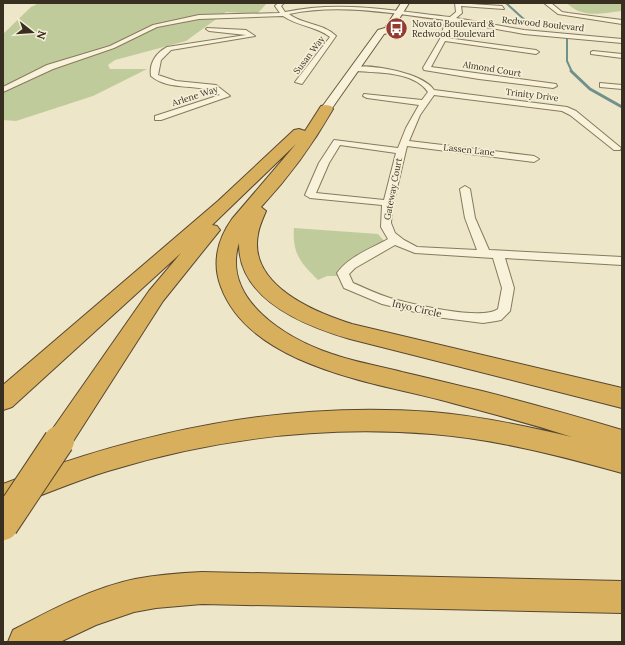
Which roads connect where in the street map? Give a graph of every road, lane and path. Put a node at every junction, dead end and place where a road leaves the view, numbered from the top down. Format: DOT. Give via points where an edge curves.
graph roads {
  1 [pos="281,3"];
  2 [pos="547,3"];
  3 [pos="458,4"];
  4 [pos="328,5"];
  5 [pos="399,8"];
  6 [pos="502,8"];
  7 [pos="283,14"];
  8 [pos="199,17"];
  9 [pos="452,18"];
  10 [pos="622,22"];
  11 [pos="209,29"];
  12 [pos="622,37"];
  13 [pos="443,39"];
  14 [pos="622,41"];
  15 [pos="192,44"];
  16 [pos="536,52"];
  17 [pos="593,53"];
  18 [pos="610,55"];
  19 [pos="622,56"];
  20 [pos="611,65"];
  21 [pos="356,69"];
  22 [pos="299,82"];
  23 [pos="603,85"];
  24 [pos="553,86"];
  25 [pos="622,87"];
  26 [pos="3,90"];
  27 [pos="432,92"];
  28 [pos="367,96"];
  29 [pos="423,103"];
  30 [pos="326,109"];
  31 [pos="158,118"];
  32 [pos="402,147"];
  33 [pos="617,148"];
  34 [pos="281,151"];
  35 [pos="534,159"];
  36 [pos="275,182"];
  37 [pos="465,189"];
  38 [pos="388,203"];
  39 [pos="395,240"];
  40 [pos="485,255"];
  41 [pos="498,255"];
  42 [pos="622,260"];
  43 [pos="622,398"];
  44 [pos="3,400"];
  45 [pos="622,441"];
  46 [pos="622,461"];
  47 [pos="3,497"];
  48 [pos="3,526"];
  49 [pos="622,597"];
  50 [pos="25,642"];
  1 -- 7 [label="street" via="278,6"];
  2 -- 10 [label="street" via="560,13"];
  3 -- 6 [label="street"];
  3 -- 9 [label="street" via="459,13"];
  4 -- 5 [label="street, Redwood Boulevard"];
  4 -- 7 [label="street, Redwood Boulevard"];
  5 -- 9 [label="street, Redwood Boulevard"];
  5 -- 21 [label="main road" via="388,30 381,32"];
  7 -- 8 [label="street, Redwood Boulevard"];
  7 -- 22 [label="street, Susan Way" via="298,23 328,31 333,36"];
  8 -- 11 [label="street"];
  8 -- 26 [label="street, Redwood Boulevard" via="155,26 112,47 56,65"];
  9 -- 12 [label="street, Redwood Boulevard"];
  9 -- 13 [label="street" via="445,29"];
  9 -- 14 [label="street, Redwood Boulevard" via="524,32"];
  11 -- 15 [label="street"];
  11 -- 15 [label="street, Arlene Way" via="246,32 252,36"];
  13 -- 16 [label="street"];
  13 -- 24 [label="street, Almond Court" via="427,68 479,78"];
  15 -- 31 [label="street, Arlene Way" via="163,51 154,70 155,76 175,83 213,87 226,96"];
  17 -- 18 [label="street"];
  18 -- 19 [label="street"];
  18 -- 20 [label="street"];
  21 -- 27 [label="street" via="412,77 428,84"];
  21 -- 30 [label="main road"];
  23 -- 25 [label="street"];
  27 -- 29 [label="street, Gateway Court"];
  27 -- 33 [label="street, Trinity Drive" via="564,109"];
  28 -- 29 [label="street"];
  29 -- 32 [label="street, Gateway Court"];
  30 -- 34 [label="highway"];
  30 -- 36 [label="highway" via="307,141"];
  32 -- 35 [label="street, Lassen Lane"];
  32 -- 38 [label="street, Gateway Court"];
  32 -- 38 [label="street, Lassen Lane" via="337,142 324,163 310,195"];
  34 -- 44 [label="highway"];
  34 -- 48 [label="highway, bridge" via="164,285"];
  36 -- 43 [label="highway" via="253,219 247,245 256,274 274,294 290,306 317,320 338,327"];
  36 -- 45 [label="highway" via="239,222 226,255 227,271 236,298 266,331 299,351 328,362 533,414"];
  37 -- 40 [label="street" via="470,218"];
  38 -- 39 [label="street, Gateway Court" via="385,222"];
  39 -- 40 [label="street" via="415,250"];
  39 -- 41 [label="street, Inyo Circle" via="351,265 343,273 348,285 386,301 436,313 483,319 496,317 504,311 508,288"];
  40 -- 41 [label="street"];
  41 -- 42 [label="street"];
  46 -- 47 [label="highway" via="536,439 453,426 393,421 320,422 235,430 174,442 90,464"];
  49 -- 50 [label="highway" via="180,589 112,602 67,620"];
}
